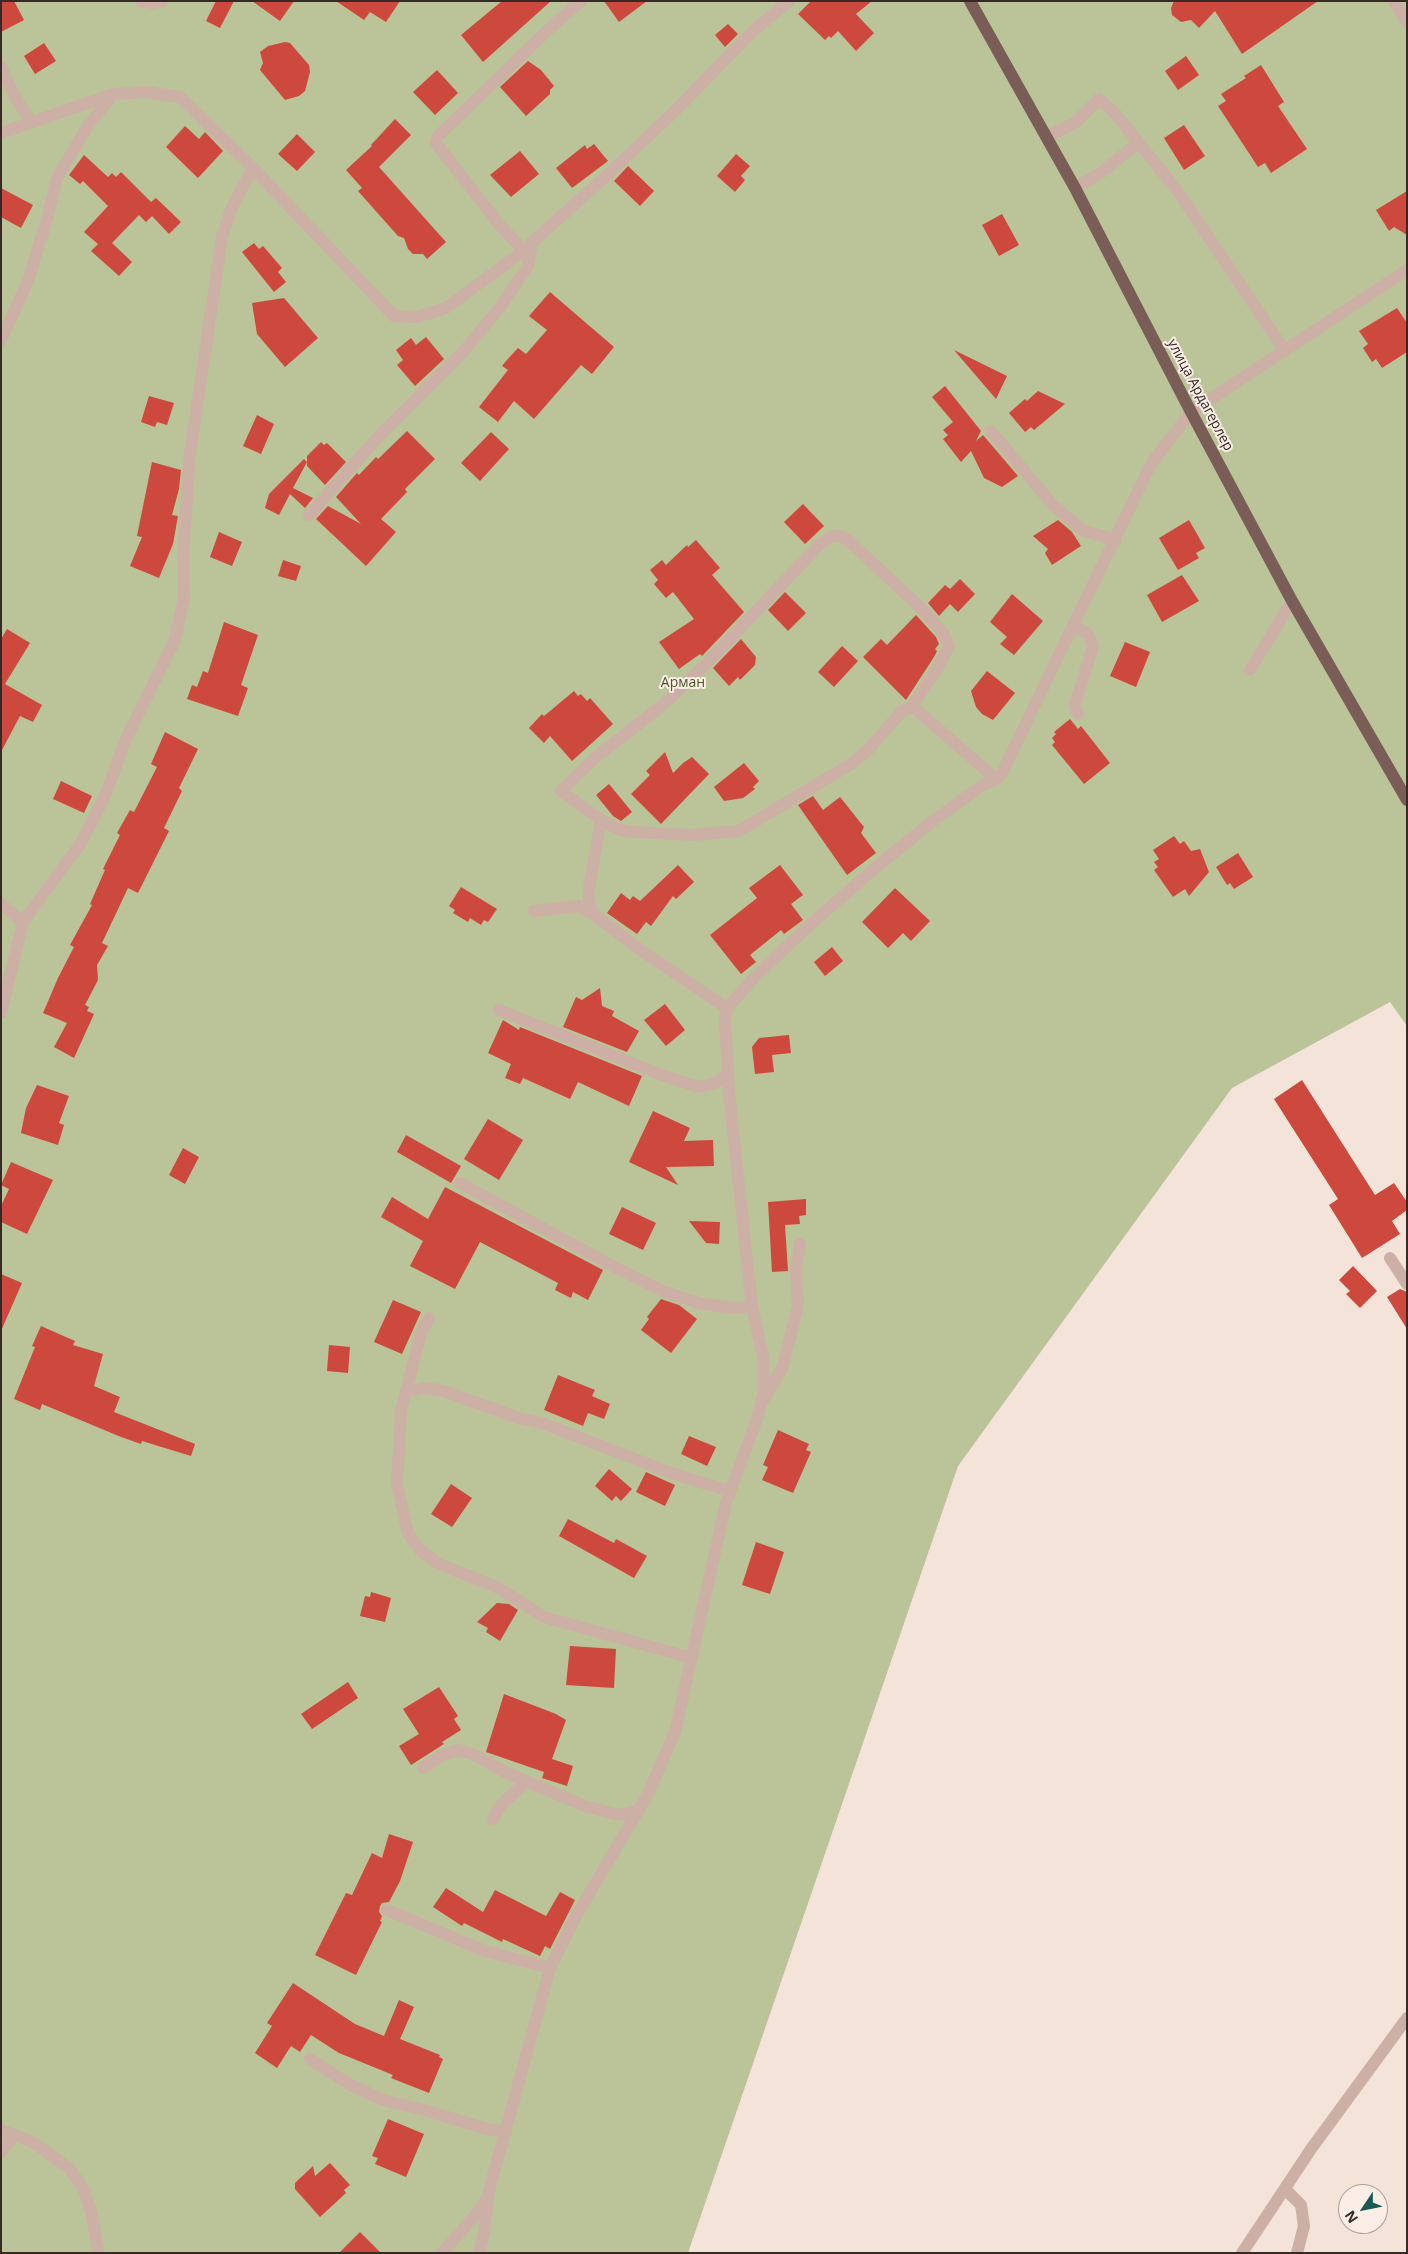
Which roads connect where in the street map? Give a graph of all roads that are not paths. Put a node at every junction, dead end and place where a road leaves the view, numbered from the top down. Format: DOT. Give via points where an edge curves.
graph roads {
  1 [pos="141,1"];
  2 [pos="162,1"];
  3 [pos="581,1"];
  4 [pos="789,1"];
  5 [pos="970,1"];
  6 [pos="1394,1"];
  7 [pos="1407,22"];
  8 [pos="1,67"];
  9 [pos="114,94"];
  10 [pos="31,122"];
  11 [pos="1,133"];
  12 [pos="1047,137"];
  13 [pos="1138,143"];
  14 [pos="253,168"];
  15 [pos="1075,188"];
  16 [pos="528,246"];
  17 [pos="1407,270"];
  18 [pos="1,340"];
  19 [pos="1284,351"];
  20 [pos="1191,412"];
  21 [pos="991,432"];
  22 [pos="309,515"];
  23 [pos="1116,540"];
  24 [pos="1292,601"];
  25 [pos="1074,625"];
  26 [pos="1250,670"];
  27 [pos="912,706"];
  28 [pos="1078,714"];
  29 [pos="996,779"];
  30 [pos="1407,800"];
  31 [pos="601,820"];
  32 [pos="1,904"];
  33 [pos="534,911"];
  34 [pos="593,914"];
  35 [pos="23,922"];
  36 [pos="727,1008"];
  37 [pos="499,1010"];
  38 [pos="1,1013"];
  39 [pos="728,1074"];
  40 [pos="460,1183"];
  41 [pos="800,1243"];
  42 [pos="1390,1258"];
  43 [pos="1407,1284"];
  44 [pos="752,1306"];
  45 [pos="429,1318"];
  46 [pos="406,1392"];
  47 [pos="761,1404"];
  48 [pos="730,1491"];
  49 [pos="692,1658"];
  50 [pos="423,1768"];
  51 [pos="526,1782"];
  52 [pos="639,1810"];
  53 [pos="493,1819"];
  54 [pos="387,1910"];
  55 [pos="550,1968"];
  56 [pos="1407,2018"];
  57 [pos="310,2059"];
  58 [pos="1,2130"];
  59 [pos="506,2132"];
  60 [pos="14,2135"];
  61 [pos="1,2152"];
  62 [pos="1285,2189"];
  63 [pos="488,2198"];
  64 [pos="99,2253"];
  65 [pos="442,2253"];
  66 [pos="479,2253"];
  67 [pos="1242,2253"];
  68 [pos="1297,2253"];
  1 -- 2 [label="street"];
  3 -- 16 [label="street" via="438,136 436,143 498,223"];
  4 -- 16 [label="street" via="752,32 612,171"];
  5 -- 12 [label="main road, улица Ардагерлер"];
  6 -- 7 [label="street"];
  8 -- 10 [label="street"];
  9 -- 10 [label="street"];
  9 -- 14 [label="street" via="146,92 180,97"];
  9 -- 18 [label="street" via="89,124 57,178 28,281"];
  10 -- 11 [label="street"];
  12 -- 13 [label="street" via="1076,122 1100,99"];
  12 -- 15 [label="main road, улица Ардагерлер"];
  13 -- 15 [label="street" via="1102,172"];
  13 -- 19 [label="street" via="1179,193"];
  14 -- 16 [label="street" via="394,316 417,317 446,308"];
  14 -- 35 [label="street" via="232,207 222,237 190,454 183,554 184,598 175,640 125,741 105,796 81,843"];
  15 -- 20 [label="main road, улица Ардагерлер"];
  16 -- 22 [label="street" via="528,266 501,306"];
  17 -- 19 [label="street"];
  19 -- 20 [label="street"];
  20 -- 23 [label="street" via="1151,464"];
  20 -- 24 [label="main road, улица Ардагерлер"];
  21 -- 23 [label="street" via="1052,504 1082,530"];
  23 -- 25 [label="street"];
  24 -- 26 [label="street"];
  24 -- 30 [label="main road, улица Ардагерлер"];
  25 -- 28 [label="street" via="1089,635 1093,646 1075,705"];
  25 -- 29 [label="street" via="1002,773"];
  27 -- 29 [label="street"];
  27 -- 31 [label="street" via="901,712 868,750 851,764 739,832 693,835 633,832"];
  27 -- 31 [label="street" via="949,646 925,612 847,539 833,536 820,544 664,704 596,757 562,791"];
  29 -- 36 [label="street" via="933,821 875,868 801,933"];
  31 -- 34 [label="street" via="589,888"];
  32 -- 35 [label="street"];
  33 -- 34 [label="street" via="578,906"];
  34 -- 36 [label="street"];
  35 -- 38 [label="street"];
  36 -- 39 [label="street"];
  37 -- 39 [label="street" via="699,1087 716,1083"];
  39 -- 44 [label="street"];
  40 -- 44 [label="street" via="663,1291 702,1304 735,1308"];
  41 -- 47 [label="street" via="796,1271 798,1306 783,1366"];
  42 -- 43 [label="street"];
  44 -- 47 [label="street" via="763,1356"];
  45 -- 46 [label="street" via="421,1334"];
  46 -- 48 [label="street" via="425,1388 444,1391"];
  46 -- 49 [label="street" via="401,1411 397,1484 408,1533 420,1550 439,1564 499,1588 544,1617"];
  47 -- 48 [label="street"];
  48 -- 49 [label="street"];
  49 -- 52 [label="street" via="675,1732"];
  50 -- 51 [label="street" via="442,1755 458,1750 473,1754"];
  51 -- 52 [label="street" via="585,1806 619,1815"];
  51 -- 53 [label="street" via="501,1806"];
  52 -- 55 [label="street" via="575,1918"];
  54 -- 55 [label="street" via="485,1951"];
  55 -- 59 [label="street"];
  56 -- 62 [label="street"];
  57 -- 59 [label="street" via="349,2084 383,2100"];
  58 -- 60 [label="street"];
  59 -- 63 [label="street"];
  60 -- 61 [label="street"];
  60 -- 64 [label="street" via="33,2142 70,2169 83,2188 91,2211"];
  62 -- 67 [label="street"];
  62 -- 68 [label="street" via="1301,2204 1304,2226"];
  63 -- 65 [label="street"];
  63 -- 66 [label="street"];
}
